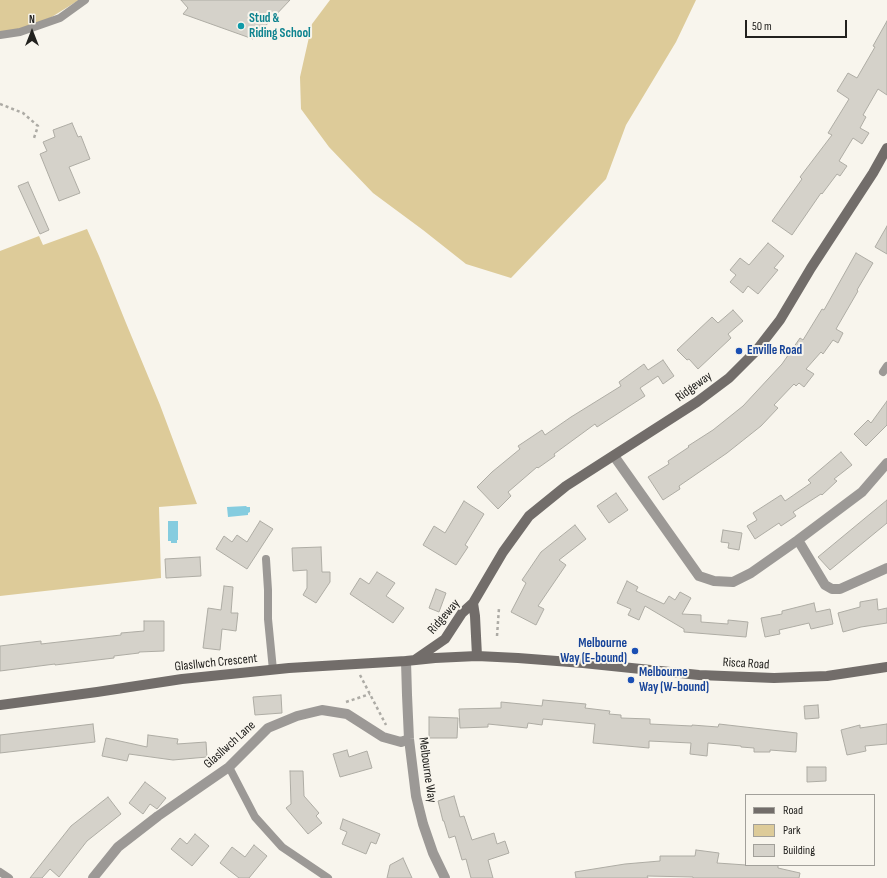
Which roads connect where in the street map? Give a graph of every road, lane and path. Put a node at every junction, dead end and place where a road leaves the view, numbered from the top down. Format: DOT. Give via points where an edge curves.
graph roads {
  1 [pos="85,0"];
  2 [pos="0,35"];
  3 [pos="0,104"];
  4 [pos="34,138"];
  5 [pos="887,148"];
  6 [pos="614,456"];
  7 [pos="887,463"];
  8 [pos="798,540"];
  9 [pos="266,559"];
  10 [pos="887,568"];
  11 [pos="473,603"];
  12 [pos="499,608"];
  13 [pos="497,636"];
  14 [pos="477,656"];
  15 [pos="435,658"];
  16 [pos="410,661"];
  17 [pos="354,664"];
  18 [pos="887,667"];
  19 [pos="273,670"];
  20 [pos="0,706"];
  21 [pos="409,739"];
  22 [pos="394,740"];
  23 [pos="229,767"];
  24 [pos="0,872"];
  25 [pos="9,878"];
  26 [pos="93,878"];
  27 [pos="328,878"];
  28 [pos="445,878"];
  1 -- 2 [label="lane" via="60,18 20,32"];
  3 -- 4 [label="path" via="23,113 38,126"];
  5 -- 6 [label="main road, Ridgeway" via="780,320 756,351 729,378 697,402"];
  6 -- 8 [label="street" via="699,576 714,581 733,582 751,573"];
  6 -- 11 [label="main road, Ridgeway" via="566,486 529,516 503,552"];
  7 -- 8 [label="street" via="862,492"];
  8 -- 10 [label="street" via="825,585 832,589 840,589"];
  9 -- 19 [label="lane"];
  11 -- 14 [label="main road, Ridgeway"];
  11 -- 16 [label="main road, Ridgeway" via="462,613 445,639"];
  12 -- 13 [label="path"];
  14 -- 15 [label="main road, Risca Road"];
  14 -- 18 [label="main road, Risca Road" via="583,663 699,675 774,678 827,676"];
  15 -- 16 [label="main road, Glasllwch Crescent"];
  16 -- 17 [label="main road, Glasllwch Crescent"];
  16 -- 21 [label="street, Melbourne Way" via="407,695"];
  17 -- 19 [label="main road, Glasllwch Crescent"];
  17 -- 22 [label="path"];
  19 -- 20 [label="main road, Glasllwch Crescent" via="182,679"];
  21 -- 22 [label="street, Glasllwch Lane" via="401,742"];
  21 -- 28 [label="street, Melbourne Way" via="416,796 423,824"];
  22 -- 23 [label="street, Glasllwch Lane" via="383,737 347,714 322,710 297,716 268,728"];
  23 -- 26 [label="street, Glasllwch Lane" via="118,847"];
  23 -- 27 [label="lane" via="255,817 282,847"];
  24 -- 25 [label="lane"];
}
